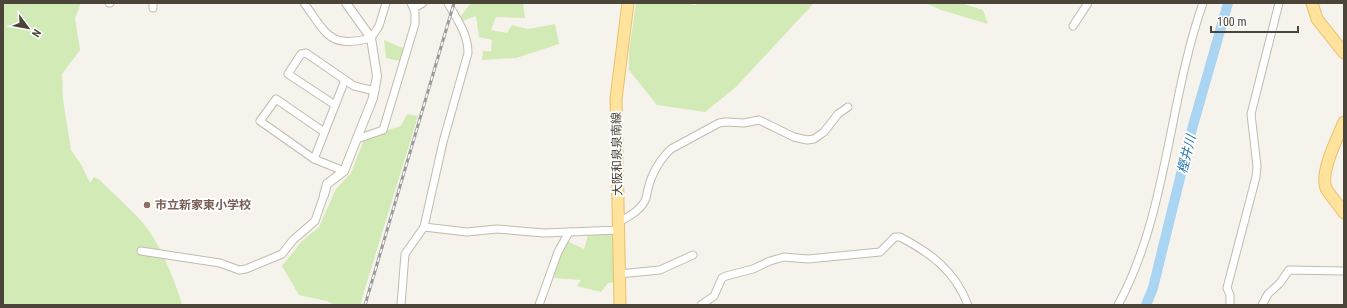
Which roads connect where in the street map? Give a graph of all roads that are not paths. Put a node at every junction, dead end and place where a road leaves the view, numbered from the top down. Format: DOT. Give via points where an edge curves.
graph roads {
  1 [pos="304,3"];
  2 [pos="346,3"];
  3 [pos="386,3"];
  4 [pos="423,3"];
  5 [pos="448,3"];
  6 [pos="628,3"];
  7 [pos="1088,3"];
  8 [pos="1202,3"];
  9 [pos="1280,3"];
  10 [pos="1312,3"];
  11 [pos="412,5"];
  12 [pos="1073,26"];
  13 [pos="371,38"];
  14 [pos="1344,53"];
  15 [pos="345,80"];
  16 [pos="375,91"];
  17 [pos="335,105"];
  18 [pos="848,107"];
  19 [pos="1344,122"];
  20 [pos="324,132"];
  21 [pos="357,140"];
  22 [pos="314,159"];
  23 [pos="344,171"];
  24 [pos="324,195"];
  25 [pos="1344,213"];
  26 [pos="619,226"];
  27 [pos="424,227"];
  28 [pos="569,232"];
  29 [pos="141,250"];
  30 [pos="693,255"];
  31 [pos="1344,270"];
  32 [pos="620,274"];
  33 [pos="401,305"];
  34 [pos="539,305"];
  35 [pos="620,305"];
  36 [pos="701,305"];
  37 [pos="968,305"];
  38 [pos="1118,305"];
  39 [pos="1230,305"];
  40 [pos="1262,305"];
  1 -- 13 [label="street" via="333,39 345,43"];
  2 -- 13 [label="street"];
  3 -- 13 [label="street" via="379,26"];
  4 -- 11 [label="street"];
  5 -- 27 [label="street" via="467,37 468,53 443,142"];
  6 -- 26 [label="main road, 大阪和泉泉南線" via="616,99"];
  7 -- 12 [label="street"];
  8 -- 38 [label="street" via="1152,215 1130,280"];
  9 -- 39 [label="street" via="1251,114 1256,177 1227,288"];
  10 -- 14 [label="main road" via="1317,19"];
  11 -- 21 [label="street" via="416,12 415,24 383,130"];
  13 -- 16 [label="street" via="377,66"];
  15 -- 16 [label="street" via="354,86"];
  15 -- 17 [label="street"];
  15 -- 17 [label="street" via="306,53 301,54 288,74"];
  16 -- 21 [label="street"];
  17 -- 20 [label="street"];
  18 -- 26 [label="street" via="838,114 819,137 807,140 794,137 759,120 719,123 665,154 658,164 644,202"];
  19 -- 25 [label="main road" via="1328,162 1326,184 1326,189"];
  20 -- 22 [label="street"];
  20 -- 22 [label="street" via="276,99 260,121"];
  21 -- 23 [label="street"];
  22 -- 23 [label="street"];
  23 -- 24 [label="street" via="328,184"];
  24 -- 29 [label="street" via="315,221 293,240 282,254 244,270 220,262"];
  26 -- 28 [label="street"];
  26 -- 32 [label="main road, 大阪和泉泉南線"];
  27 -- 28 [label="street" via="467,232 497,229 544,233"];
  27 -- 33 [label="street" via="405,254"];
  28 -- 34 [label="street" via="558,252"];
  30 -- 32 [label="street" via="660,270"];
  31 -- 40 [label="street" via="1289,270"];
  32 -- 35 [label="main road, 大阪和泉泉南線"];
  36 -- 37 [label="street" via="714,296 722,278 726,276 784,258 808,259 880,252 895,237 900,237 933,257 950,272"];
}
